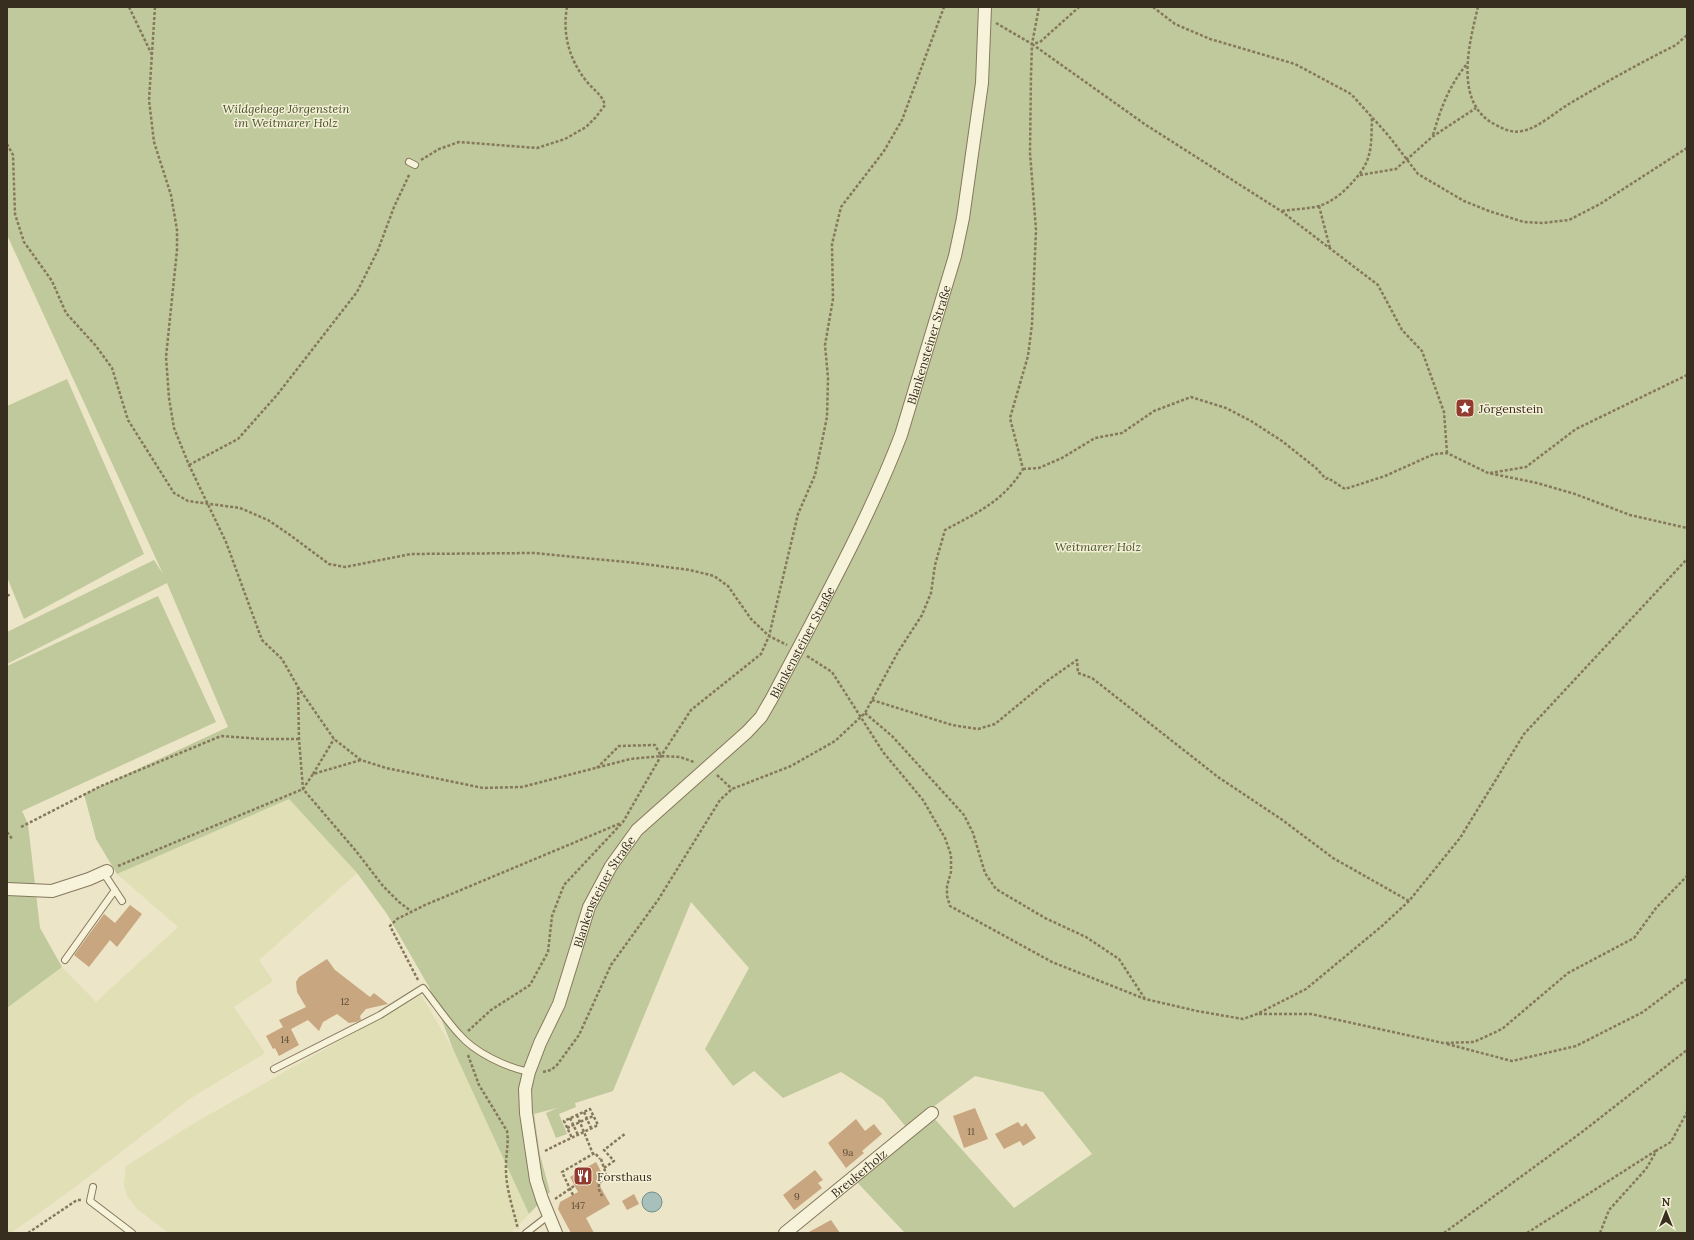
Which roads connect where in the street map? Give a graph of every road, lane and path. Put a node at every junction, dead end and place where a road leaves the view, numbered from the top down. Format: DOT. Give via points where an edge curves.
graph roads {
  1 [pos="128,7"];
  2 [pos="155,7"];
  3 [pos="567,7"];
  4 [pos="944,7"];
  5 [pos="1039,7"];
  6 [pos="1079,7"];
  7 [pos="1153,7"];
  8 [pos="1478,7"];
  9 [pos="985,11"];
  10 [pos="1687,35"];
  11 [pos="1032,44"];
  12 [pos="153,56"];
  13 [pos="1467,65"];
  14 [pos="1476,108"];
  15 [pos="1372,116"];
  16 [pos="1432,136"];
  17 [pos="7,144"];
  18 [pos="1687,148"];
  19 [pos="1407,160"];
  20 [pos="1360,175"];
  21 [pos="1320,206"];
  22 [pos="1282,211"];
  23 [pos="1330,248"];
  24 [pos="1687,375"];
  25 [pos="1447,453"];
  26 [pos="189,465"];
  27 [pos="1023,470"];
  28 [pos="1488,473"];
  29 [pos="209,504"];
  30 [pos="1687,528"];
  31 [pos="1687,559"];
  32 [pos="11,594"];
  33 [pos="7,596"];
  34 [pos="769,636"];
  35 [pos="798,650"];
  36 [pos="298,687"];
  37 [pos="872,700"];
  38 [pos="864,713"];
  39 [pos="859,717"];
  40 [pos="299,739"];
  41 [pos="334,739"];
  42 [pos="661,756"];
  43 [pos="361,760"];
  44 [pos="596,768"];
  45 [pos="708,768"];
  46 [pos="314,774"];
  47 [pos="303,789"];
  48 [pos="732,789"];
  49 [pos="624,822"];
  50 [pos="21,827"];
  51 [pos="638,830"];
  52 [pos="7,832"];
  53 [pos="12,840"];
  54 [pos="105,872"];
  55 [pos="1687,876"];
  56 [pos="7,889"];
  57 [pos="115,890"];
  58 [pos="122,901"];
  59 [pos="1409,901"];
  60 [pos="411,911"];
  61 [pos="64,960"];
  62 [pos="1687,978"];
  63 [pos="423,988"];
  64 [pos="1145,999"];
  65 [pos="1257,1014"];
  66 [pos="460,1035"];
  67 [pos="1443,1043"];
  68 [pos="1687,1050"];
  69 [pos="274,1069"];
  70 [pos="529,1072"];
  71 [pos="584,1112"];
  72 [pos="1687,1112"];
  73 [pos="932,1113"];
  74 [pos="577,1115"];
  75 [pos="593,1116"];
  76 [pos="570,1118"];
  77 [pos="587,1119"];
  78 [pos="580,1122"];
  79 [pos="573,1125"];
  80 [pos="567,1128"];
  81 [pos="591,1128"];
  82 [pos="584,1132"];
  83 [pos="626,1133"];
  84 [pos="578,1135"];
  85 [pos="572,1138"];
  86 [pos="1657,1150"];
  87 [pos="543,1151"];
  88 [pos="593,1154"];
  89 [pos="604,1168"];
  90 [pos="574,1186"];
  91 [pos="93,1187"];
  92 [pos="570,1189"];
  93 [pos="599,1190"];
  94 [pos="594,1193"];
  95 [pos="572,1195"];
  96 [pos="602,1196"];
  97 [pos="90,1201"];
  98 [pos="548,1216"];
  99 [pos="28,1233"];
  100 [pos="132,1233"];
  101 [pos="519,1233"];
  102 [pos="526,1233"];
  103 [pos="556,1233"];
  104 [pos="785,1233"];
  105 [pos="1444,1233"];
  106 [pos="1527,1233"];
  107 [pos="1600,1233"];
  1 -- 12 [label="path"];
  2 -- 12 [label="path"];
  3 -- 26 [label="path" via="567,42 571,58 578,71 603,97 605,105 596,117 586,127 565,139 537,148 459,142 439,149 412,164 378,250 357,292 277,395 238,439"];
  4 -- 34 [label="path" via="902,120 884,151 841,207 832,244 833,299 825,345 828,378 827,417 815,475 798,514"];
  5 -- 11 [label="path"];
  6 -- 11 [label="path" via="1040,42"];
  7 -- 15 [label="path" via="1175,24 1210,39 1295,64 1351,94"];
  8 -- 13 [label="path"];
  9 -- 11 [label="path"];
  9 -- 35 [label="street, Blankensteiner Straße" via="984,68 970,177 955,256 939,312 890,464 869,511"];
  10 -- 14 [label="path" via="1676,45 1523,131 1508,131 1488,121"];
  11 -- 22 [label="path" via="1146,125"];
  11 -- 27 [label="path" via="1030,153 1036,230 1032,324 1028,356 1010,418"];
  12 -- 26 [label="path" via="149,100 154,142 171,195 177,230 166,357 168,398 174,428"];
  13 -- 14 [label="path"];
  13 -- 16 [label="path" via="1453,81 1444,99"];
  14 -- 16 [label="path"];
  15 -- 19 [label="path"];
  15 -- 20 [label="path" via="1371,148 1368,162"];
  16 -- 19 [label="path"];
  17 -- 29 [label="path" via="13,155 15,214 24,242 52,281 66,313 112,368 128,420 174,493 188,501"];
  18 -- 19 [label="path" via="1595,207 1569,220 1542,222 1524,222 1464,201 1418,174"];
  19 -- 20 [label="path" via="1396,169"];
  20 -- 21 [label="path" via="1340,195"];
  21 -- 22 [label="path"];
  21 -- 23 [label="path"];
  22 -- 23 [label="path"];
  23 -- 25 [label="path" via="1378,284 1402,330 1422,350 1444,412"];
  24 -- 28 [label="path" via="1576,429 1526,467"];
  25 -- 27 [label="path" via="1434,454 1385,476 1345,490 1326,479 1282,441 1251,421 1226,408 1191,397 1154,411 1122,433 1095,438 1062,458 1039,468"];
  25 -- 28 [label="path"];
  26 -- 29 [label="path"];
  27 -- 37 [label="path" via="1014,484 998,500 944,530 931,593 922,615"];
  28 -- 30 [label="path" via="1537,483 1630,515"];
  29 -- 34 [label="path" via="240,508 254,514 290,535 328,564 346,567 411,554 534,553 690,570 714,576 728,586 751,619"];
  29 -- 36 [label="path" via="226,542 262,640 282,659"];
  31 -- 59 [label="path" via="1524,734 1460,838"];
  32 -- 33 [label="path"];
  34 -- 35 [label="path"];
  34 -- 42 [label="path" via="761,654 691,710"];
  35 -- 39 [label="path" via="832,672"];
  35 -- 45 [label="street, Blankensteiner Straße" via="760,717"];
  36 -- 40 [label="path"];
  36 -- 41 [label="path"];
  37 -- 38 [label="path"];
  37 -- 59 [label="path" via="952,725 978,730 995,724 1077,660 1078,674 1092,678 1218,777 1333,858"];
  38 -- 39 [label="path"];
  38 -- 64 [label="path" via="892,736 964,815 973,833 985,873 996,889 1045,918 1086,937 1119,959"];
  39 -- 48 [label="path" via="835,741 791,766"];
  39 -- 64 [label="path" via="882,752 923,800 945,838 951,855 951,872 947,886 950,906 1052,962"];
  40 -- 47 [label="path"];
  40 -- 50 [label="path" via="221,736 101,786"];
  41 -- 43 [label="path"];
  41 -- 46 [label="path"];
  42 -- 44 [label="path" via="630,759"];
  42 -- 44 [label="path" via="655,745 619,746"];
  42 -- 45 [label="path" via="680,757"];
  42 -- 49 [label="path"];
  43 -- 44 [label="path" via="386,768 483,788 522,787"];
  43 -- 46 [label="path"];
  45 -- 48 [label="path"];
  45 -- 51 [label="street, Blankensteiner Straße"];
  46 -- 47 [label="path"];
  47 -- 54 [label="path"];
  47 -- 60 [label="path" via="383,886"];
  48 -- 70 [label="path" via="720,800 658,900 611,965 579,1035 569,1050 551,1070"];
  49 -- 51 [label="path"];
  49 -- 60 [label="path"];
  49 -- 66 [label="path" via="564,885 552,916 548,952 530,985 491,1010 471,1029"];
  51 -- 70 [label="street, Blankensteiner Straße" via="611,866 589,907 559,1004"];
  52 -- 53 [label="path"];
  54 -- 56 [label="street" via="52,891"];
  54 -- 57 [label="lane"];
  55 -- 67 [label="path" via="1656,908 1634,938 1568,973 1502,1029 1474,1042"];
  57 -- 58 [label="lane"];
  57 -- 61 [label="lane"];
  59 -- 65 [label="path" via="1306,989"];
  60 -- 63 [label="path" via="390,926"];
  62 -- 67 [label="path" via="1644,1012 1576,1046 1512,1060"];
  63 -- 66 [label="lane"];
  63 -- 69 [label="lane" via="380,1015"];
  64 -- 65 [label="path" via="1243,1019"];
  65 -- 67 [label="path" via="1310,1014"];
  66 -- 70 [label="lane" via="496,1061"];
  66 -- 101 [label="path" via="479,1085 507,1131 507,1182"];
  68 -- 105 [label="path" via="1582,1132"];
  70 -- 98 [label="street, Blankensteiner Straße" via="525,1089 528,1128 536,1180"];
  71 -- 74 [label="path"];
  71 -- 75 [label="path" via="590,1109"];
  71 -- 77 [label="path"];
  72 -- 86 [label="path" via="1672,1142"];
  73 -- 104 [label="street, Breukerholz"];
  74 -- 76 [label="path"];
  74 -- 78 [label="path"];
  75 -- 77 [label="path"];
  75 -- 81 [label="path" via="598,1125"];
  76 -- 79 [label="path"];
  76 -- 80 [label="path" via="564,1121"];
  77 -- 78 [label="path"];
  77 -- 81 [label="path"];
  78 -- 79 [label="path"];
  78 -- 82 [label="path"];
  79 -- 80 [label="path"];
  79 -- 84 [label="path"];
  80 -- 85 [label="path"];
  81 -- 82 [label="path"];
  82 -- 84 [label="path"];
  82 -- 88 [label="path"];
  83 -- 89 [label="path" via="604,1150 614,1161"];
  84 -- 85 [label="path"];
  85 -- 87 [label="path"];
  86 -- 106 [label="path"];
  86 -- 107 [label="path" via="1646,1169 1609,1210"];
  88 -- 89 [label="path" via="600,1159"];
  88 -- 92 [label="path" via="562,1172"];
  89 -- 93 [label="path" via="607,1177 599,1182"];
  90 -- 92 [label="path"];
  91 -- 97 [label="lane"];
  92 -- 95 [label="path"];
  93 -- 94 [label="path"];
  93 -- 96 [label="path"];
  97 -- 99 [label="path" via="77,1200"];
  97 -- 100 [label="lane"];
  98 -- 102 [label="lane"];
  98 -- 103 [label="street, Blankensteiner Straße"];
}
